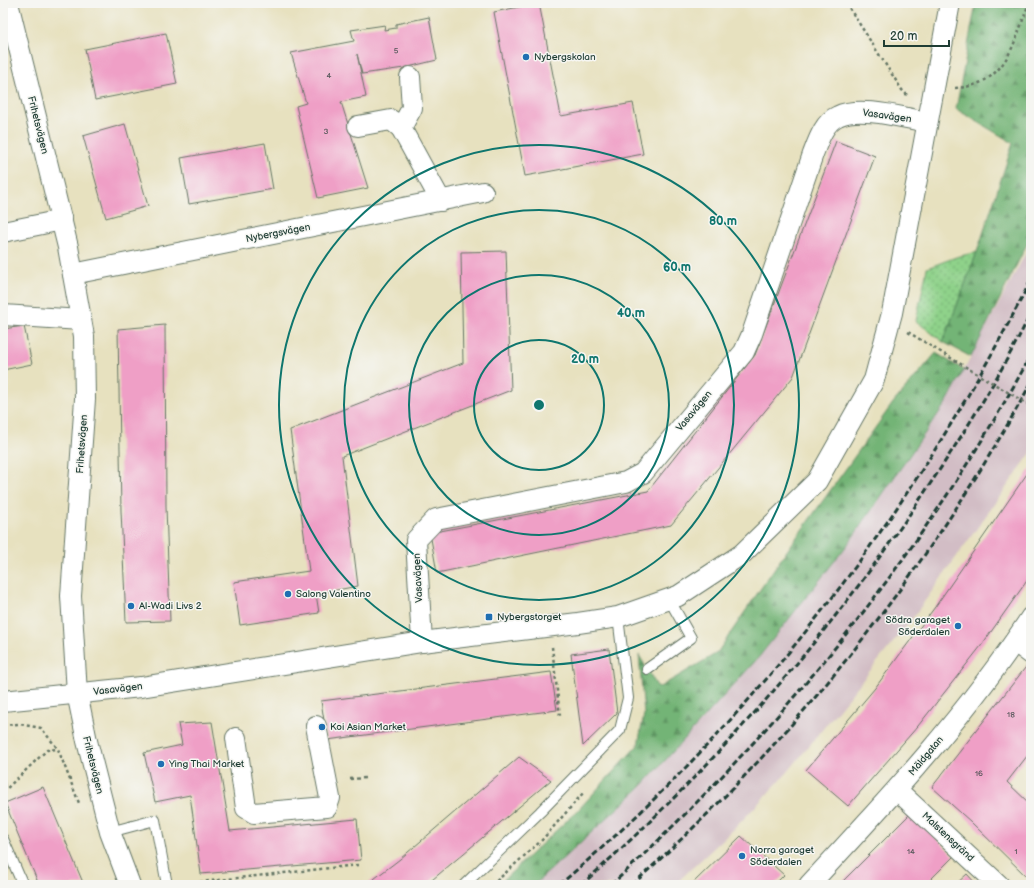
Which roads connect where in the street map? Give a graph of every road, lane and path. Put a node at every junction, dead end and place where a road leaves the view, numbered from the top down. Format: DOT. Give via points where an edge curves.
graph roads {
  1 [pos="8,3"];
  2 [pos="846,3"];
  3 [pos="950,3"];
  4 [pos="1029,3"];
  5 [pos="10,42"];
  6 [pos="410,77"];
  7 [pos="968,87"];
  8 [pos="910,99"];
  9 [pos="927,122"];
  10 [pos="358,126"];
  11 [pos="401,128"];
  12 [pos="483,192"];
  13 [pos="441,201"];
  14 [pos="62,220"];
  15 [pos="3,232"];
  16 [pos="72,274"];
  17 [pos="3,315"];
  18 [pos="81,320"];
  19 [pos="908,332"];
  20 [pos="1031,406"];
  21 [pos="669,599"];
  22 [pos="618,616"];
  23 [pos="1031,617"];
  24 [pos="422,642"];
  25 [pos="1015,642"];
  26 [pos="552,644"];
  27 [pos="1031,654"];
  28 [pos="647,669"];
  29 [pos="76,694"];
  30 [pos="3,701"];
  31 [pos="560,716"];
  32 [pos="3,724"];
  33 [pos="316,726"];
  34 [pos="236,738"];
  35 [pos="366,778"];
  36 [pos="350,779"];
  37 [pos="897,790"];
  38 [pos="3,792"];
  39 [pos="110,832"];
  40 [pos="3,839"];
  41 [pos="358,865"];
  42 [pos="23,885"];
  43 [pos="130,885"];
  44 [pos="172,885"];
  45 [pos="464,885"];
  46 [pos="808,885"];
  47 [pos="999,885"];
  1 -- 5 [label="street, Frihetsvägen"];
  2 -- 8 [label="path"];
  3 -- 9 [label="street, Vasavägen"];
  4 -- 7 [label="path" via="1012,48 1002,64 991,78"];
  5 -- 14 [label="street, Frihetsvägen"];
  6 -- 11 [label="street" via="412,108"];
  9 -- 21 [label="street, Vasavägen" via="892,313 874,380 817,481 742,554 678,596"];
  9 -- 24 [label="street, Vasavägen" via="859,111 838,116 821,132 744,352 643,473 626,482 436,519 416,540"];
  10 -- 11 [label="street" via="391,120"];
  11 -- 13 [label="street"];
  12 -- 13 [label="street, Nybergsvägen"];
  13 -- 16 [label="street, Nybergsvägen"];
  14 -- 15 [label="street"];
  14 -- 16 [label="street, Frihetsvägen"];
  16 -- 18 [label="street, Frihetsvägen"];
  17 -- 18 [label="street"];
  18 -- 29 [label="street, Frihetsvägen" via="84,336 85,399 72,596"];
  19 -- 20 [label="path, bridge"];
  21 -- 22 [label="street, Vasavägen"];
  21 -- 28 [label="lane" via="691,638"];
  22 -- 24 [label="street, Vasavägen"];
  22 -- 45 [label="lane" via="628,698 620,730"];
  23 -- 25 [label="street, Mäldgatan"];
  24 -- 29 [label="street, Vasavägen"];
  25 -- 27 [label="street"];
  25 -- 37 [label="street, Mäldgatan"];
  26 -- 31 [label="path"];
  29 -- 30 [label="street, Vasavägen"];
  29 -- 39 [label="street, Frihetsvägen"];
  32 -- 38 [label="path" via="41,728 58,749 47,750"];
  33 -- 34 [label="street" via="330,798 327,806 254,812 246,808"];
  35 -- 36 [label="path"];
  37 -- 46 [label="street, Mäldgatan"];
  37 -- 47 [label="street, Malstensgränd"];
  39 -- 43 [label="street, Frihetsvägen"];
  39 -- 44 [label="lane" via="155,820 162,864"];
  40 -- 42 [label="lane"];
  41 -- 44 [label="path"];
}
